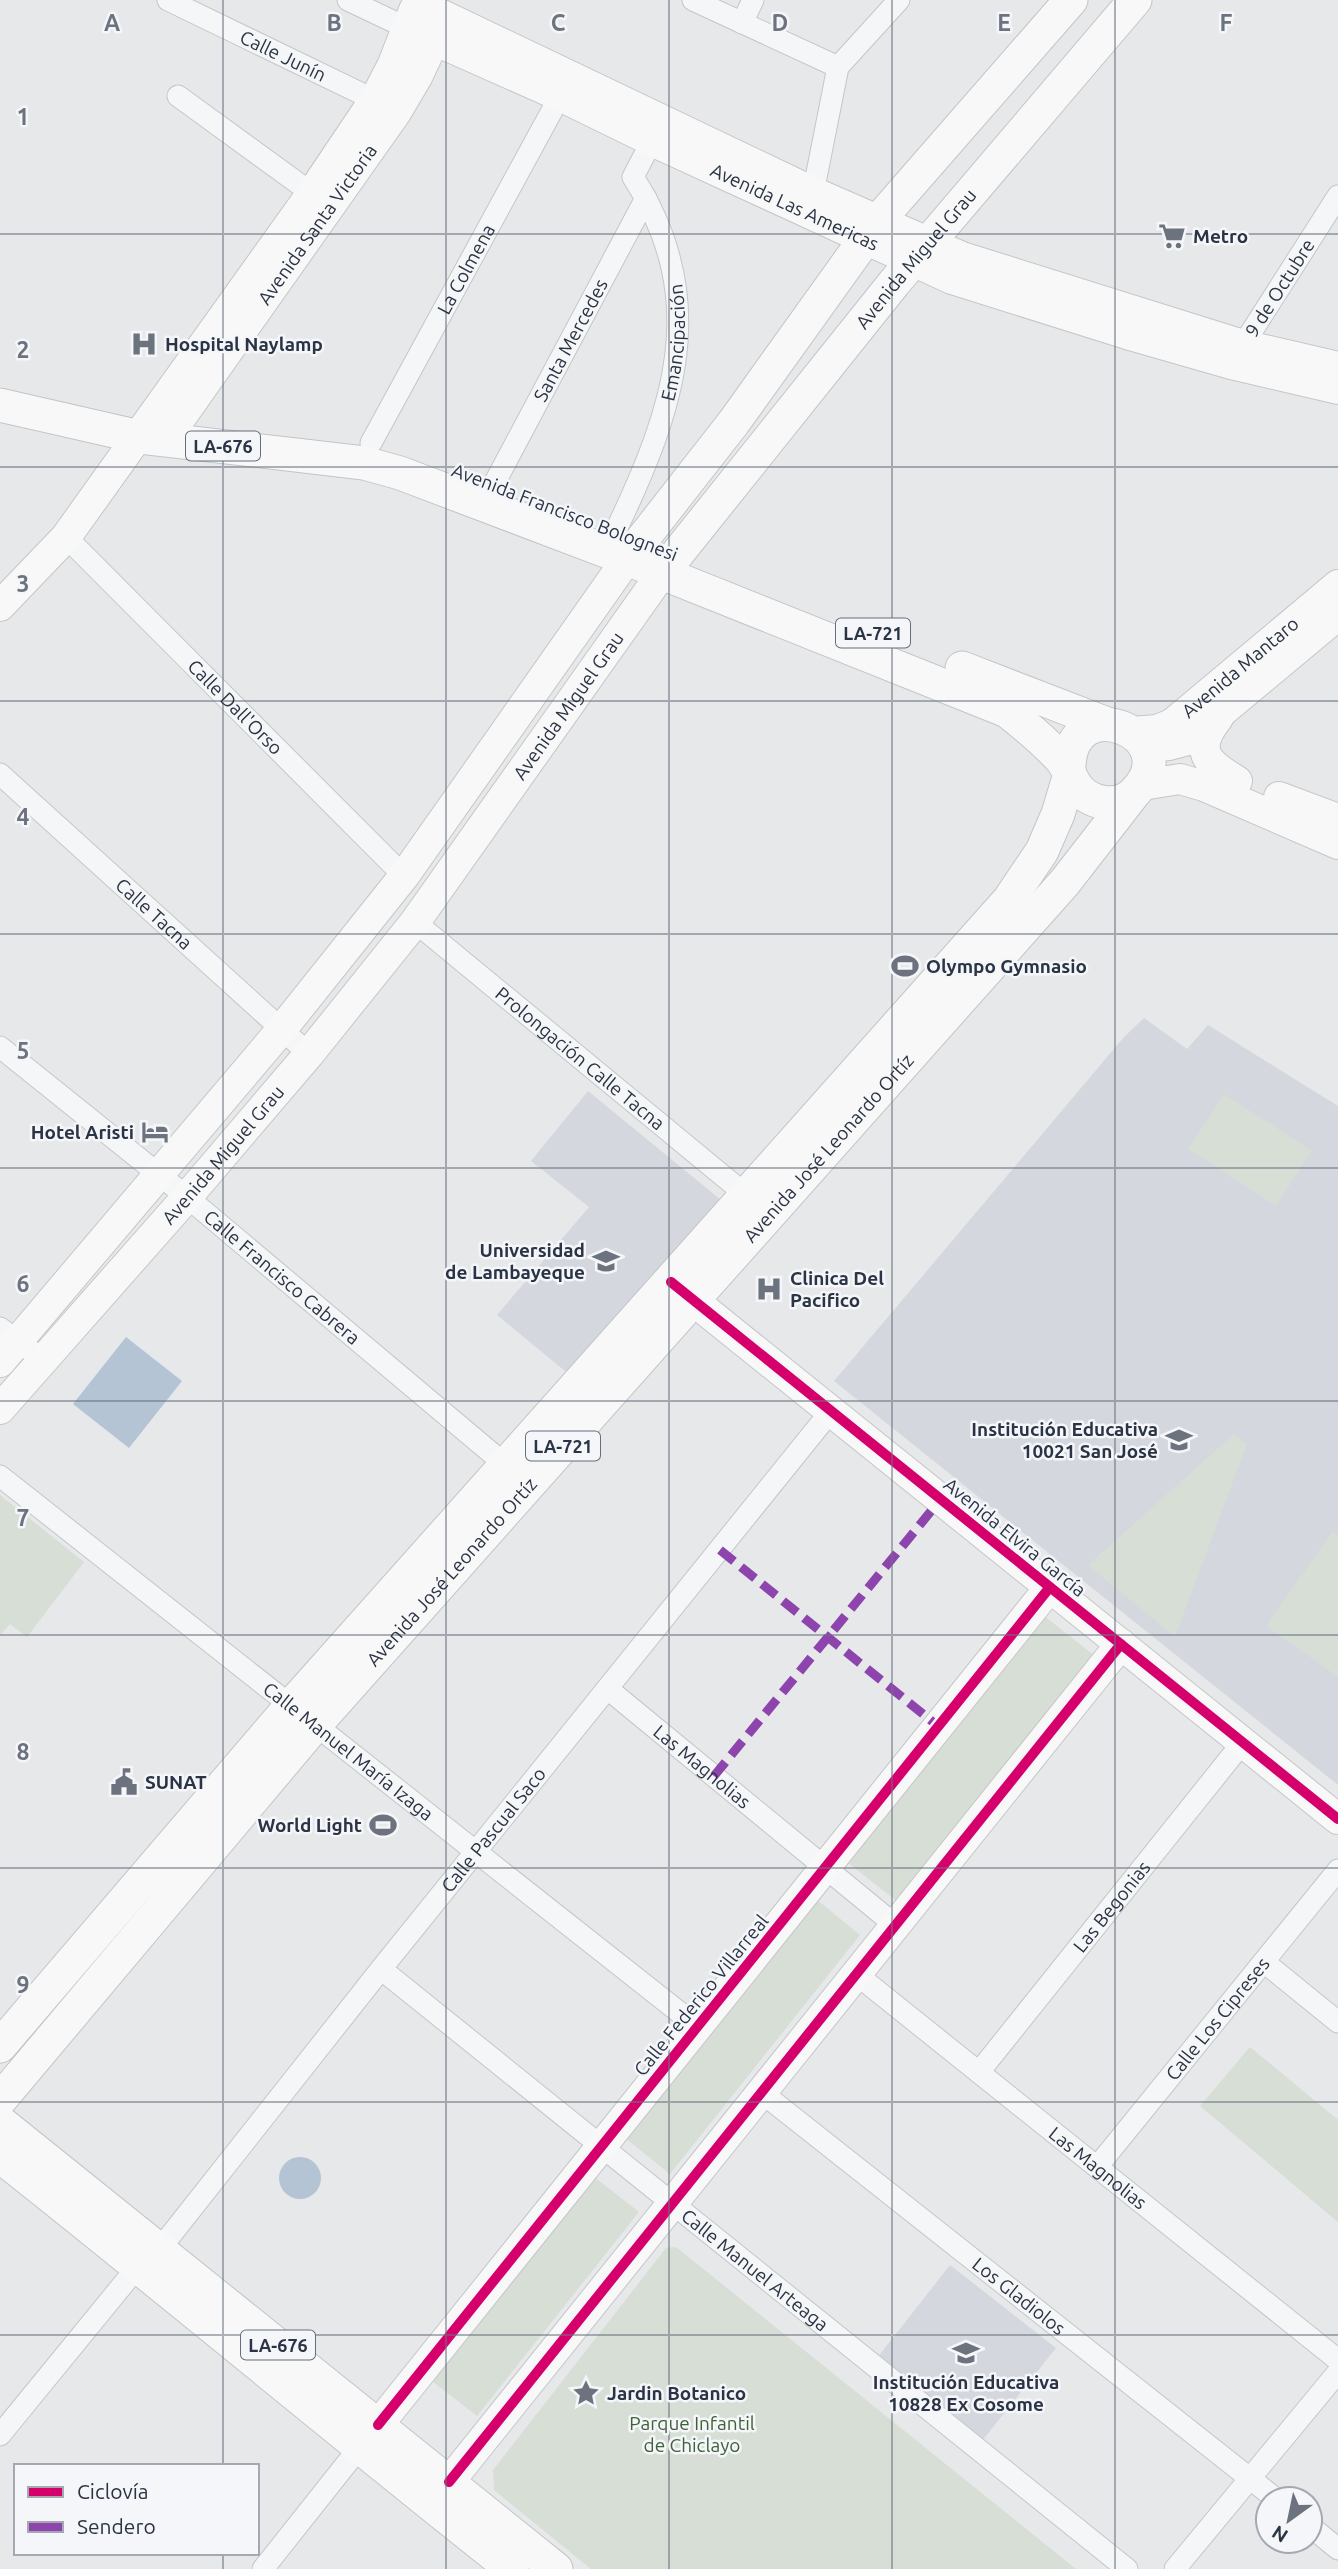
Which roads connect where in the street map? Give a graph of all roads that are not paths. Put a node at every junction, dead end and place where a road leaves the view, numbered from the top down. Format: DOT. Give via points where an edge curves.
graph roads {
  1 [pos="168,0"];
  2 [pos="348,0"];
  3 [pos="692,0"];
  4 [pos="753,0"];
  5 [pos="899,0"];
  6 [pos="1071,0"];
  7 [pos="1135,0"];
  8 [pos="413,8"];
  9 [pos="445,19"];
  10 [pos="742,23"];
  11 [pos="838,68"];
  12 [pos="178,96"];
  13 [pos="560,96"];
  14 [pos="386,105"];
  15 [pos="657,131"];
  16 [pos="1338,195"];
  17 [pos="646,198"];
  18 [pos="321,200"];
  19 [pos="811,203"];
  20 [pos="871,230"];
  21 [pos="920,252"];
  22 [pos="1243,345"];
  23 [pos="1338,367"];
  24 [pos="0,387"];
  25 [pos="1338,389"];
  26 [pos="0,405"];
  27 [pos="158,430"];
  28 [pos="371,443"];
  29 [pos="494,484"];
  30 [pos="66,537"];
  31 [pos="628,543"];
  32 [pos="669,564"];
  33 [pos="1338,585"];
  34 [pos="0,606"];
  35 [pos="1338,615"];
  36 [pos="1226,708"];
  37 [pos="1007,711"];
  38 [pos="1134,756"];
  39 [pos="1069,770"];
  40 [pos="0,775"];
  41 [pos="1237,781"];
  42 [pos="1338,819"];
  43 [pos="1338,844"];
  44 [pos="1042,851"];
  45 [pos="404,876"];
  46 [pos="415,922"];
  47 [pos="282,1029"];
  48 [pos="0,1047"];
  49 [pos="309,1054"];
  50 [pos="160,1175"];
  51 [pos="745,1194"];
  52 [pos="187,1197"];
  53 [pos="681,1291"];
  54 [pos="6,1344"];
  55 [pos="42,1359"];
  56 [pos="0,1409"];
  57 [pos="831,1411"];
  58 [pos="518,1475"];
  59 [pos="0,1476"];
  60 [pos="1051,1587"];
  61 [pos="1121,1644"];
  62 [pos="608,1689"];
  63 [pos="303,1716"];
  64 [pos="1243,1742"];
  65 [pos="1338,1819"];
  66 [pos="477,1852"];
  67 [pos="825,1868"];
  68 [pos="1338,1870"];
  69 [pos="895,1925"];
  70 [pos="1264,1962"];
  71 [pos="381,1969"];
  72 [pos="856,1974"];
  73 [pos="1338,2022"];
  74 [pos="698,2027"];
  75 [pos="0,2046"];
  76 [pos="979,2072"];
  77 [pos="761,2092"];
  78 [pos="0,2100"];
  79 [pos="0,2122"];
  80 [pos="601,2147"];
  81 [pos="0,2156"];
  82 [pos="1097,2167"];
  83 [pos="672,2203"];
  84 [pos="149,2258"];
  85 [pos="1338,2360"];
  86 [pos="1338,2372"];
  87 [pos="0,2435"];
  88 [pos="368,2437"];
  89 [pos="1250,2478"];
  90 [pos="449,2482"];
  91 [pos="1259,2485"];
  92 [pos="1324,2538"];
  93 [pos="1338,2549"];
  94 [pos="262,2569"];
  95 [pos="512,2569"];
  96 [pos="556,2569"];
  97 [pos="1127,2569"];
  98 [pos="1175,2569"];
  1 -- 14 [label="street, Calle Junín"];
  2 -- 8 [label="street, Avenida Las Americas"];
  3 -- 10 [label="street"];
  4 -- 10 [label="street"];
  5 -- 11 [label="street"];
  6 -- 20 [label="main road, Avenida Miguel Grau"];
  7 -- 21 [label="main road, Avenida Miguel Grau"];
  8 -- 9 [label="street, Avenida Las Americas"];
  8 -- 14 [label="street, Avenida Santa Victoria" via="393,64"];
  9 -- 13 [label="street, Avenida Las Americas"];
  9 -- 14 [label="street, Avenida Santa Victoria" via="417,77"];
  9 -- 15 [label="street, Avenida Las Americas"];
  10 -- 11 [label="street"];
  11 -- 19 [label="street"];
  12 -- 18 [label="street"];
  13 -- 15 [label="street, Avenida Las Americas"];
  13 -- 28 [label="street, La Colmena"];
  14 -- 18 [label="street, Avenida Santa Victoria"];
  15 -- 17 [label="street, Emancipación" via="633,177"];
  15 -- 19 [label="street, Avenida Las Americas"];
  16 -- 22 [label="street, 9 de Octubre"];
  17 -- 29 [label="street, Santa Mercedes"];
  17 -- 31 [label="street, Emancipación" via="667,243 677,283 676,351 663,421 646,467"];
  18 -- 27 [label="street, Avenida Santa Victoria"];
  19 -- 20 [label="street, Avenida Las Americas"];
  20 -- 21 [label="street, Avenida Las Americas"];
  20 -- 31 [label="main road, Avenida Miguel Grau" via="734,422"];
  21 -- 22 [label="street, Avenida Las Americas" via="962,257"];
  21 -- 25 [label="street, Avenida Las Americas" via="952,279 1235,365"];
  21 -- 32 [label="main road, Avenida Miguel Grau"];
  22 -- 23 [label="street, Avenida Las Americas"];
  24 -- 27 [label="main road, Avenida Francisco Bolognesi"];
  26 -- 27 [label="main road, Avenida Francisco Bolognesi"];
  27 -- 28 [label="main road, Avenida Francisco Bolognesi"];
  27 -- 30 [label="street, Avenida Santa Victoria"];
  27 -- 31 [label="main road, Avenida Francisco Bolognesi / LA-676" via="364,463"];
  28 -- 29 [label="main road, Avenida Francisco Bolognesi"];
  29 -- 31 [label="main road, Avenida Francisco Bolognesi"];
  30 -- 34 [label="street, Avenida Santa Victoria"];
  30 -- 45 [label="street, Calle Dall'Orso"];
  31 -- 32 [label="main road, Avenida Francisco Bolognesi / LA-721"];
  31 -- 45 [label="street, Avenida Miguel Grau"];
  32 -- 37 [label="main road, Avenida Francisco Bolognesi / LA-721"];
  32 -- 38 [label="main road, Avenida Francisco Bolognesi / LA-721"];
  32 -- 46 [label="street, Avenida Miguel Grau"];
  33 -- 38 [label="street, Avenida Mantaro" via="1172,724 1157,730"];
  35 -- 36 [label="street, Avenida Mantaro"];
  36 -- 38 [label="street, Avenida Mantaro" via="1188,740"];
  36 -- 41 [label="street" via="1209,729 1203,746 1206,758"];
  37 -- 39 [label="main road, Avenida Francisco Bolognesi / LA-721" via="1046,743"];
  37 -- 44 [label="main road, LA-721" via="1025,735 1046,791"];
  38 -- 39 [label="main road, LA-721" via="1096,725 1079,737 1069,756"];
  38 -- 39 [label="main road, LA-721" via="1115,803 1083,794"];
  38 -- 41 [label="street, Avenida Francisco Bolognesi" via="1191,764"];
  38 -- 43 [label="street"];
  38 -- 53 [label="main road, Avenida José Leonardo Ortíz / LA-721" via="1065,882"];
  39 -- 44 [label="main road, Avenida José Leonardo Ortíz / LA-721"];
  40 -- 47 [label="street, Calle Tacna"];
  41 -- 42 [label="street, Avenida Francisco Bolognesi"];
  44 -- 51 [label="main road, Avenida José Leonardo Ortíz / LA-721" via="1009,900"];
  45 -- 47 [label="street, Avenida Miguel Grau"];
  46 -- 49 [label="street, Avenida Miguel Grau"];
  46 -- 51 [label="street, Prolongación Calle Tacna"];
  47 -- 49 [label="street, Calle Tacna"];
  47 -- 50 [label="street, Avenida Miguel Grau"];
  48 -- 50 [label="street, Calle Francisco Cabrera"];
  49 -- 52 [label="street, Avenida Miguel Grau"];
  50 -- 52 [label="street, Calle Francisco Cabrera"];
  50 -- 54 [label="street, Avenida Miguel Grau"];
  51 -- 53 [label="main road, Avenida José Leonardo Ortíz / LA-721"];
  52 -- 55 [label="street, Avenida Miguel Grau"];
  52 -- 58 [label="street, Calle Francisco Cabrera"];
  53 -- 57 [label="street, Avenida Elvira García"];
  53 -- 58 [label="main road, Avenida José Leonardo Ortíz / LA-721"];
  54 -- 55 [label="street"];
  55 -- 56 [label="street, Avenida Miguel Grau"];
  57 -- 60 [label="street, Avenida Elvira García"];
  57 -- 62 [label="street, Calle Pascual Saco"];
  58 -- 63 [label="main road, Avenida José Leonardo Ortíz / LA-721"];
  59 -- 63 [label="street, Calle Manuel María Izaga"];
  60 -- 61 [label="street, Avenida Elvira García"];
  60 -- 67 [label="street, Calle Federico Villarreal"];
  61 -- 64 [label="street, Avenida Elvira García"];
  61 -- 69 [label="street"];
  62 -- 66 [label="street, Calle Pascual Saco"];
  62 -- 67 [label="street, Las Magnolias"];
  63 -- 66 [label="street, Calle Manuel María Izaga"];
  63 -- 75 [label="main road, Avenida José Leonardo Ortíz / LA-721"];
  63 -- 78 [label="main road, Avenida José Leonardo Ortíz / LA-721"];
  64 -- 65 [label="street, Avenida Elvira García"];
  64 -- 76 [label="street, Las Begonias"];
  66 -- 71 [label="street, Calle Pascual Saco"];
  66 -- 74 [label="street, Calle Manuel María Izaga"];
  67 -- 69 [label="street, Las Magnolias"];
  67 -- 74 [label="street, Calle Federico Villarreal"];
  68 -- 70 [label="street, Calle Los Cipreses"];
  69 -- 72 [label="street"];
  70 -- 73 [label="street"];
  70 -- 82 [label="street, Calle Los Cipreses"];
  71 -- 80 [label="street, Calle Manuel Arteaga"];
  71 -- 84 [label="street, Calle Pascual Saco"];
  72 -- 76 [label="street, Las Magnolias"];
  72 -- 77 [label="street"];
  74 -- 80 [label="street, Calle Federico Villarreal"];
  76 -- 82 [label="street, Las Magnolias"];
  77 -- 83 [label="street"];
  77 -- 89 [label="street, Los Gladiolos"];
  79 -- 84 [label="main road, LA-676"];
  80 -- 83 [label="street, Calle Manuel Arteaga"];
  80 -- 88 [label="street, Calle Federico Villarreal"];
  81 -- 84 [label="main road, LA-676"];
  82 -- 85 [label="street, Las Magnolias"];
  83 -- 90 [label="street"];
  83 -- 97 [label="street, Calle Manuel Arteaga"];
  84 -- 87 [label="street, Calle Pascual Saco"];
  84 -- 88 [label="main road, LA-676"];
  86 -- 89 [label="street"];
  88 -- 90 [label="main road, LA-676"];
  88 -- 94 [label="street, Calle Federico Villarreal"];
  88 -- 95 [label="main road, LA-676"];
  89 -- 91 [label="street, Los Gladiolos"];
  89 -- 98 [label="street"];
  90 -- 96 [label="main road, LA-676"];
  92 -- 93 [label="street"];
}
